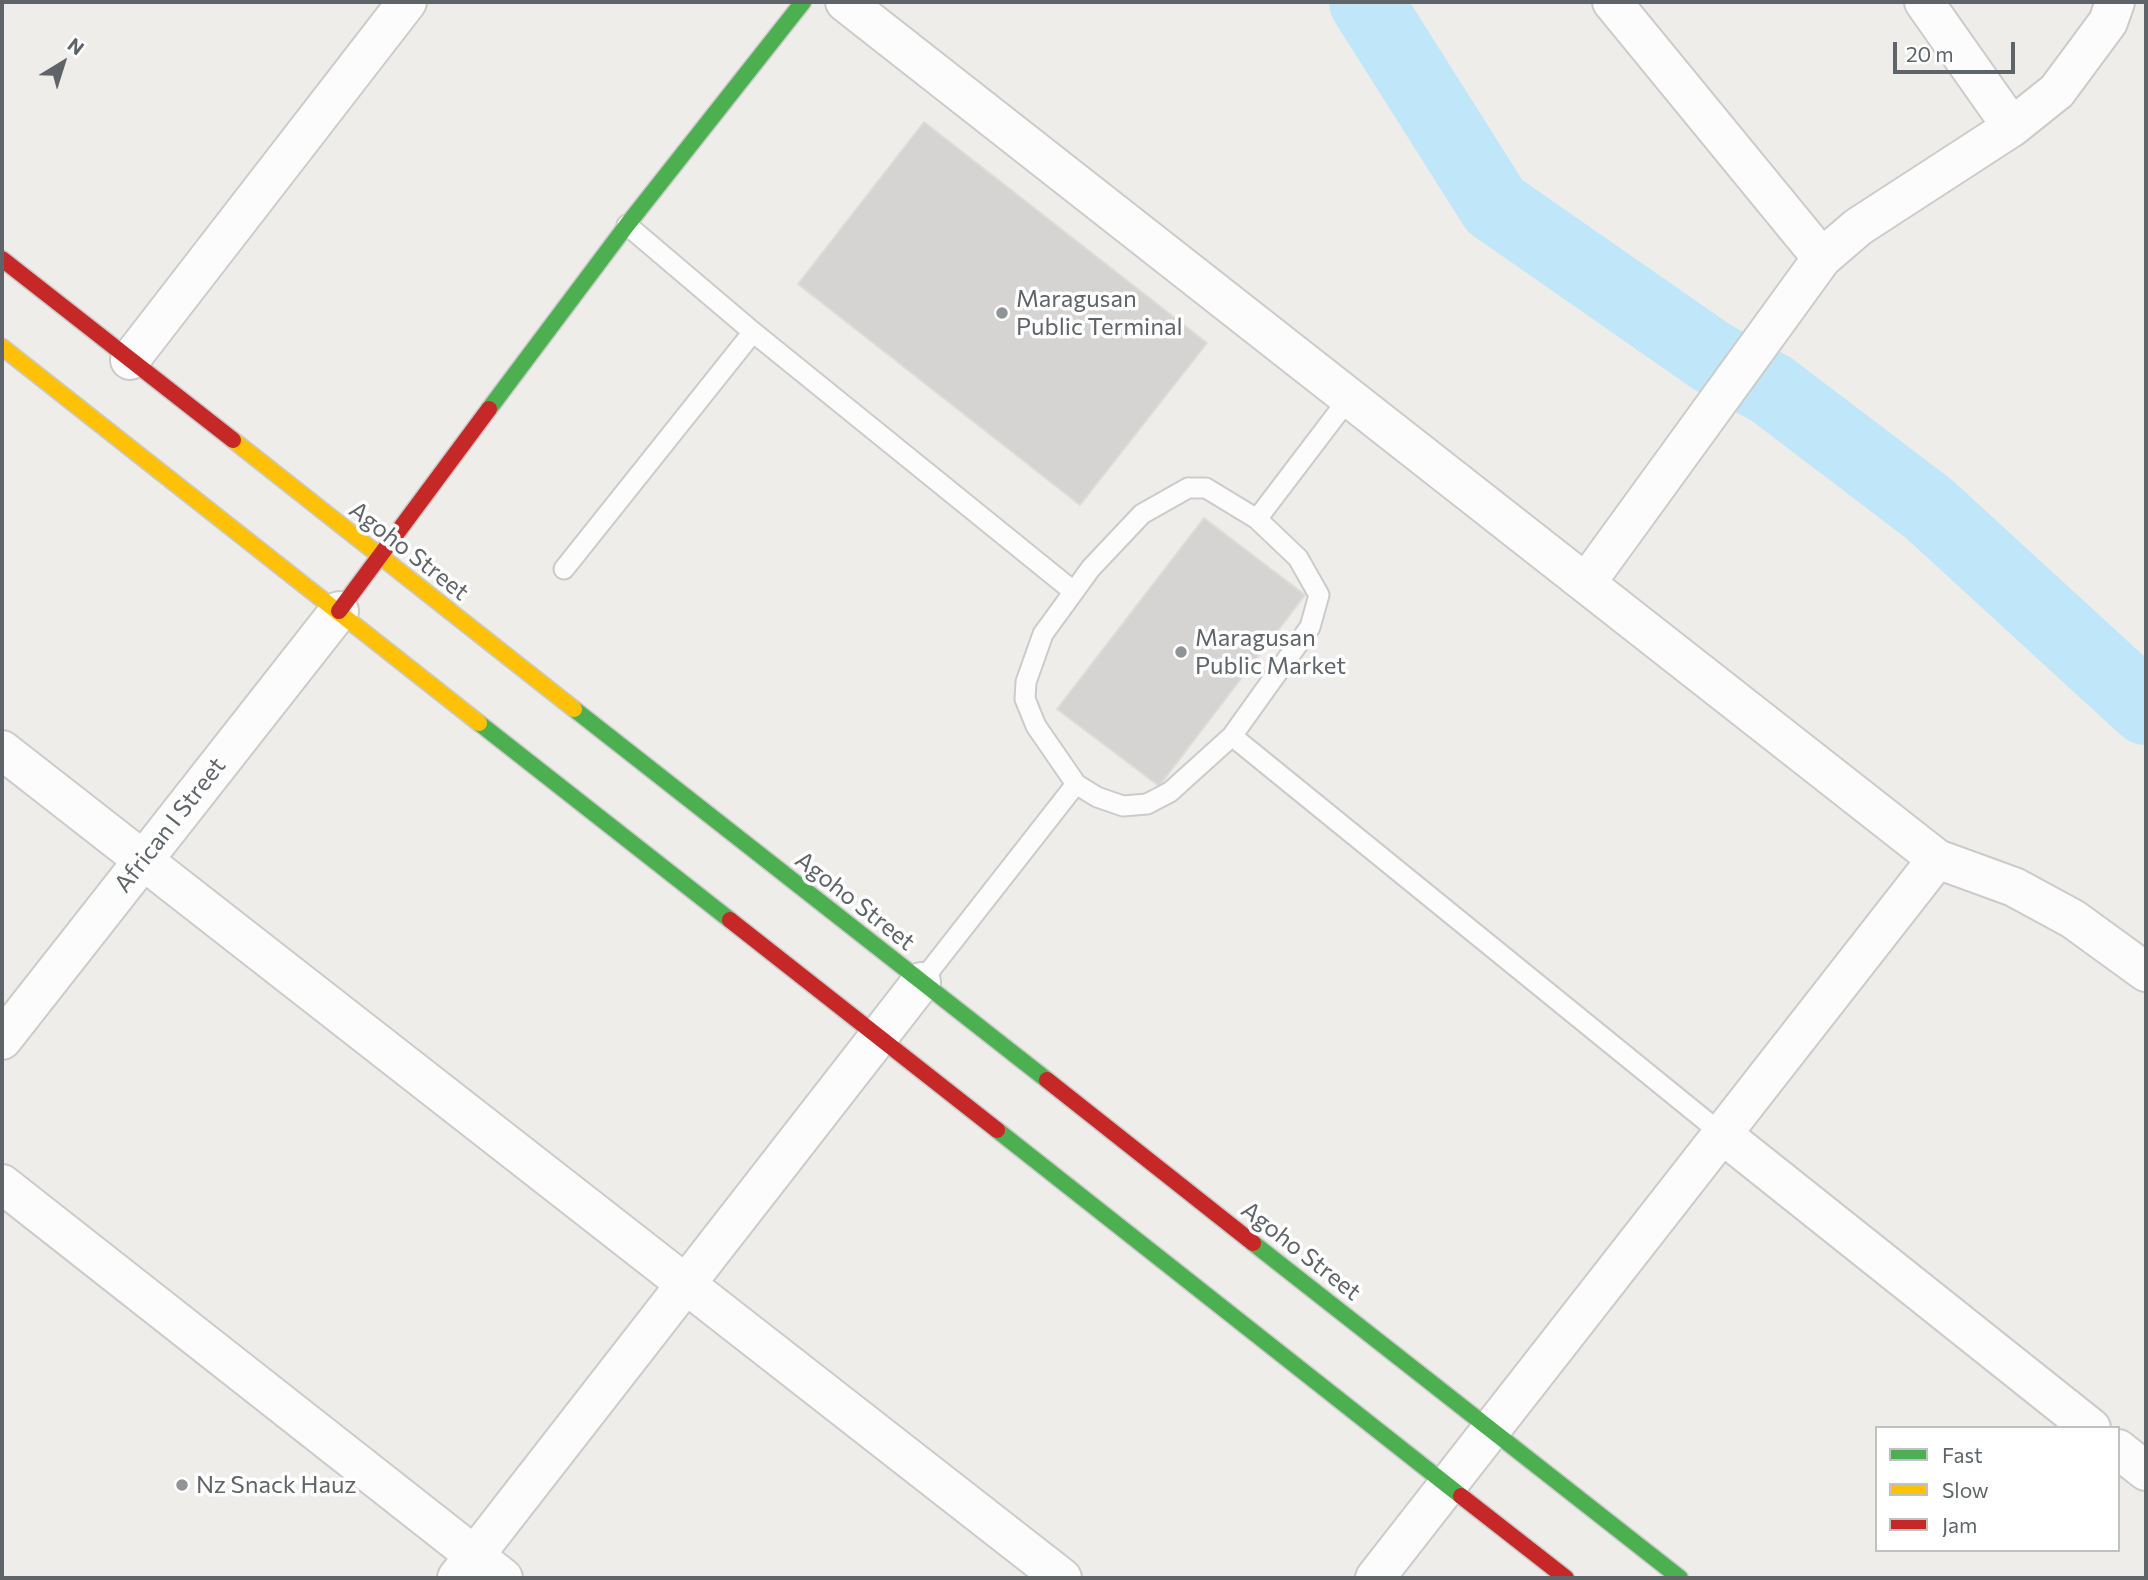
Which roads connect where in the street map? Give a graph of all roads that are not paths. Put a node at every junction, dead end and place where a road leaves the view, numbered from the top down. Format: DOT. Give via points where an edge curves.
graph roads {
  1 [pos="407,2"];
  2 [pos="803,2"];
  3 [pos="845,2"];
  4 [pos="1612,2"];
  5 [pos="1924,2"];
  6 [pos="2115,2"];
  7 [pos="2012,127"];
  8 [pos="627,225"];
  9 [pos="1822,258"];
  10 [pos="2,260"];
  11 [pos="753,332"];
  12 [pos="2,347"];
  13 [pos="130,360"];
  14 [pos="1349,398"];
  15 [pos="1257,519"];
  16 [pos="379,556"];
  17 [pos="564,569"];
  18 [pos="1586,583"];
  19 [pos="1073,591"];
  20 [pos="339,611"];
  21 [pos="1232,736"];
  22 [pos="2,750"];
  23 [pos="1076,784"];
  24 [pos="1937,859"];
  25 [pos="143,860"];
  26 [pos="2146,972"];
  27 [pos="921,982"];
  28 [pos="878,1037"];
  29 [pos="2,1040"];
  30 [pos="1722,1134"];
  31 [pos="2,1184"];
  32 [pos="686,1284"];
  33 [pos="2088,1426"];
  34 [pos="1491,1429"];
  35 [pos="2120,1451"];
  36 [pos="2146,1471"];
  37 [pos="1447,1485"];
  38 [pos="478,1571"];
  39 [pos="1062,1578"];
  40 [pos="1375,1578"];
  41 [pos="1566,1578"];
  42 [pos="1681,1578"];
  1 -- 13 [label="street"];
  2 -- 8 [label="street"];
  3 -- 14 [label="street"];
  4 -- 9 [label="street"];
  5 -- 7 [label="street"];
  6 -- 7 [label="street" via="2108,22 2057,91"];
  7 -- 9 [label="street" via="1858,227"];
  8 -- 11 [label="lane"];
  8 -- 16 [label="street"];
  9 -- 18 [label="street"];
  10 -- 13 [label="street, Agoho Street"];
  11 -- 17 [label="lane"];
  11 -- 19 [label="lane"];
  12 -- 20 [label="street"];
  13 -- 16 [label="street, Agoho Street"];
  14 -- 15 [label="lane"];
  14 -- 18 [label="street"];
  15 -- 19 [label="lane" via="1206,488 1188,488 1142,514"];
  15 -- 21 [label="lane" via="1298,558 1319,595 1310,626"];
  16 -- 20 [label="street"];
  16 -- 27 [label="street, Agoho Street"];
  18 -- 24 [label="street"];
  19 -- 23 [label="lane" via="1031,662 1025,699 1036,726"];
  20 -- 25 [label="street, African I Street"];
  20 -- 28 [label="street"];
  21 -- 23 [label="lane" via="1191,776 1147,804 1123,806"];
  21 -- 30 [label="lane"];
  22 -- 25 [label="street"];
  23 -- 27 [label="lane"];
  24 -- 26 [label="street" via="2014,887 2061,912"];
  24 -- 30 [label="street"];
  25 -- 29 [label="street, African I Street"];
  25 -- 32 [label="street"];
  27 -- 28 [label="street"];
  27 -- 34 [label="street, Agoho Street"];
  28 -- 32 [label="street"];
  28 -- 37 [label="street"];
  30 -- 33 [label="street"];
  30 -- 34 [label="street"];
  31 -- 38 [label="street"];
  32 -- 38 [label="street"];
  32 -- 39 [label="street"];
  34 -- 37 [label="street"];
  34 -- 42 [label="street, Agoho Street"];
  35 -- 36 [label="street"];
  37 -- 40 [label="street"];
  37 -- 41 [label="street"];
}
